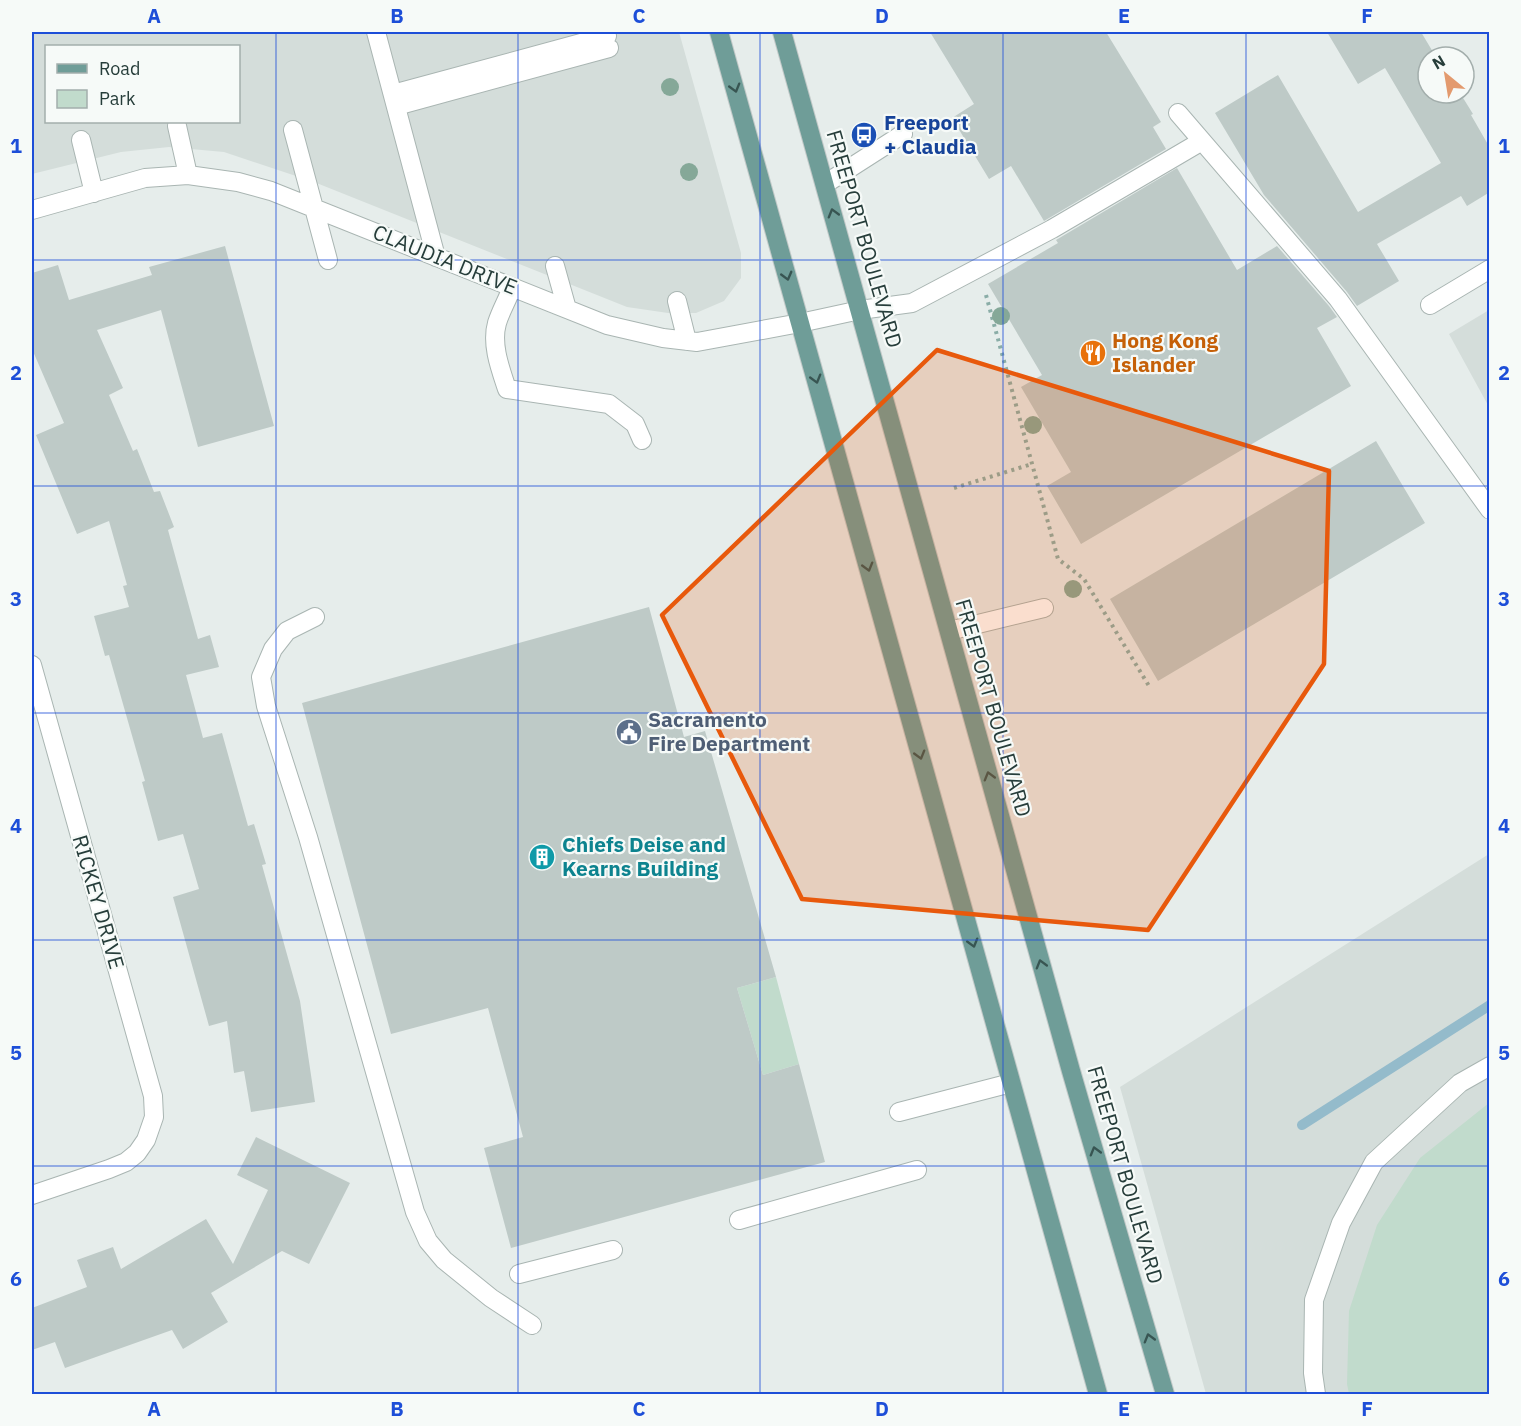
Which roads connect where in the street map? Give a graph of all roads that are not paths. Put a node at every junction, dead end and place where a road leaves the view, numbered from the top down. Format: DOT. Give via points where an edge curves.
graph roads {
  1 [pos="376,32"];
  2 [pos="719,32"];
  3 [pos="782,32"];
  4 [pos="608,42"];
  5 [pos="395,100"];
  6 [pos="1178,113"];
  7 [pos="177,126"];
  8 [pos="293,130"];
  9 [pos="903,135"];
  10 [pos="81,140"];
  11 [pos="1202,141"];
  12 [pos="188,175"];
  13 [pos="825,184"];
  14 [pos="94,193"];
  15 [pos="313,208"];
  16 [pos="32,210"];
  17 [pos="436,256"];
  18 [pos="328,260"];
  19 [pos="555,266"];
  20 [pos="1490,269"];
  21 [pos="512,287"];
  22 [pos="677,301"];
  23 [pos="1430,304"];
  24 [pos="567,309"];
  25 [pos="860,310"];
  26 [pos="800,323"];
  27 [pos="687,340"];
  28 [pos="642,440"];
  29 [pos="1490,510"];
  30 [pos="1044,608"];
  31 [pos="315,617"];
  32 [pos="949,631"];
  33 [pos="32,665"];
  34 [pos="1490,1066"];
  35 [pos="1011,1083"];
  36 [pos="899,1112"];
  37 [pos="917,1170"];
  38 [pos="32,1195"];
  39 [pos="739,1220"];
  40 [pos="613,1250"];
  41 [pos="519,1274"];
  42 [pos="532,1325"];
  43 [pos="1098,1395"];
  44 [pos="1165,1395"];
  45 [pos="1316,1395"];
  1 -- 5 [label="street"];
  2 -- 26 [label="main road, one-way"];
  3 -- 13 [label="main road, FREEPORT BOULEVARD"];
  4 -- 5 [label="street"];
  5 -- 17 [label="street"];
  6 -- 11 [label="street"];
  7 -- 12 [label="street"];
  8 -- 15 [label="street"];
  9 -- 13 [label="street"];
  10 -- 14 [label="street"];
  11 -- 25 [label="street, CLAUDIA DRIVE" via="1052,229 912,303"];
  11 -- 29 [label="street" via="1338,299"];
  12 -- 14 [label="street, CLAUDIA DRIVE" via="145,178"];
  12 -- 15 [label="street, CLAUDIA DRIVE" via="238,182"];
  25 -- 13 [label="main road, FREEPORT BOULEVARD, one-way"];
  14 -- 16 [label="street, CLAUDIA DRIVE"];
  15 -- 17 [label="street, CLAUDIA DRIVE"];
  15 -- 18 [label="street"];
  17 -- 21 [label="street, CLAUDIA DRIVE"];
  19 -- 24 [label="street"];
  20 -- 23 [label="street"];
  21 -- 24 [label="street, CLAUDIA DRIVE"];
  21 -- 28 [label="street" via="497,324 495,343 507,388 609,404 635,424"];
  22 -- 27 [label="street"];
  24 -- 27 [label="street, CLAUDIA DRIVE" via="607,325"];
  25 -- 26 [label="street, CLAUDIA DRIVE"];
  25 -- 32 [label="main road, FREEPORT BOULEVARD"];
  26 -- 27 [label="street, CLAUDIA DRIVE" via="698,342"];
  26 -- 35 [label="main road, one-way"];
  30 -- 32 [label="street"];
  31 -- 42 [label="street" via="287,631 273,649 261,677 266,706 308,837 415,1212 428,1241 444,1260"];
  44 -- 32 [label="main road, FREEPORT BOULEVARD, one-way"];
  33 -- 38 [label="street, RICKEY DRIVE" via="153,1096 154,1116 146,1140 126,1162"];
  34 -- 45 [label="street" via="1460,1083 1374,1162 1341,1223 1314,1300"];
  35 -- 36 [label="street"];
  35 -- 43 [label="main road"];
  37 -- 39 [label="street"];
  40 -- 41 [label="street"];
}
